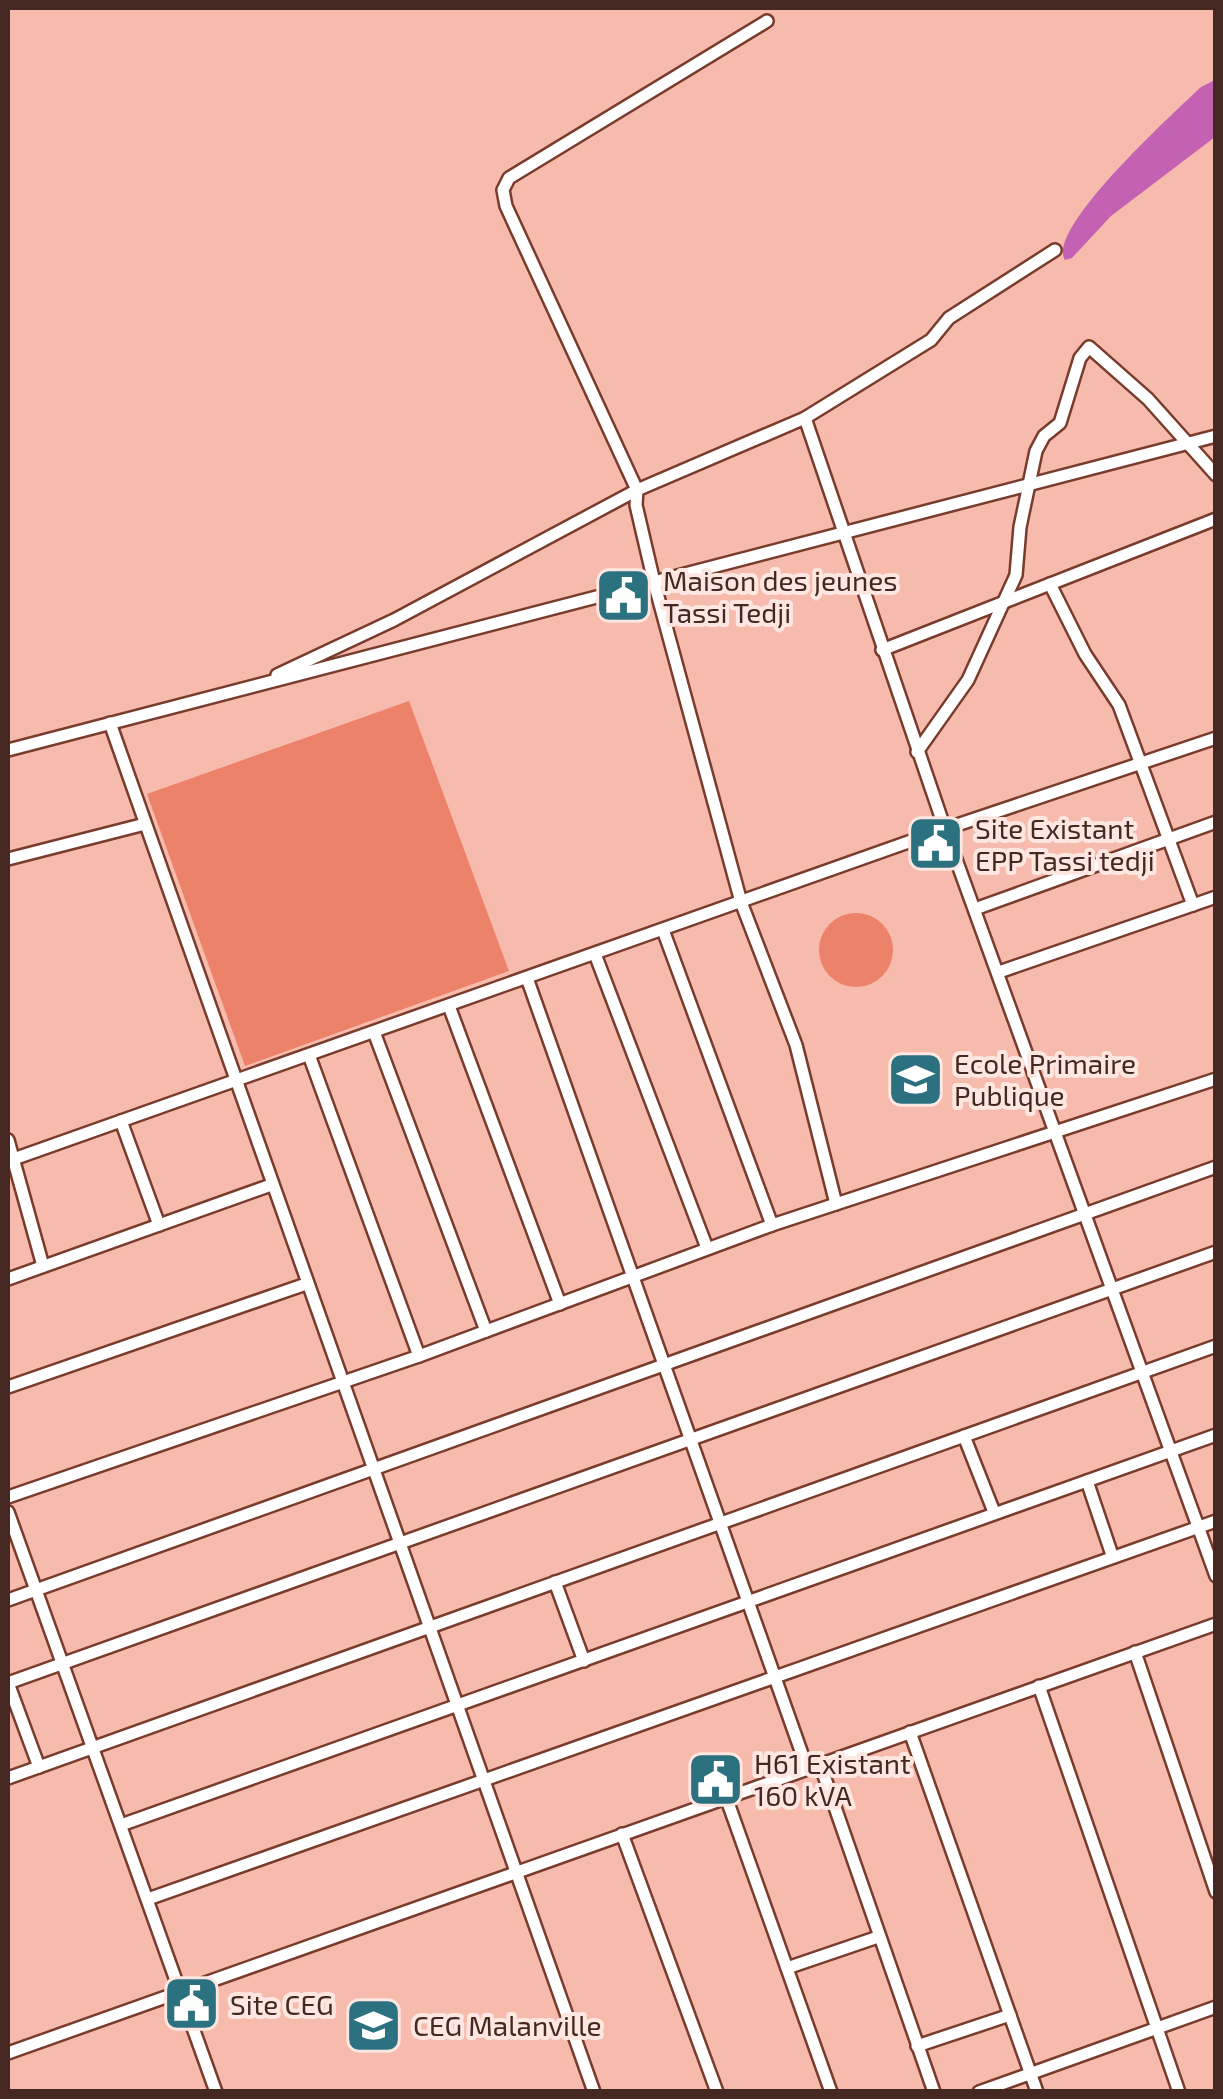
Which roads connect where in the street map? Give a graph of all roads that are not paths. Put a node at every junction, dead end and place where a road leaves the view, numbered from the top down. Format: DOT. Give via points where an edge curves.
graph roads {
  1 [pos="767,21"];
  2 [pos="1055,250"];
  3 [pos="805,418"];
  4 [pos="1216,436"];
  5 [pos="1189,443"];
  6 [pos="1216,475"];
  7 [pos="1029,485"];
  8 [pos="636,490"];
  9 [pos="1216,519"];
  10 [pos="844,534"];
  11 [pos="654,582"];
  12 [pos="1050,584"];
  13 [pos="1002,603"];
  14 [pos="882,650"];
  15 [pos="251,688"];
  16 [pos="110,723"];
  17 [pos="1216,738"];
  18 [pos="8,750"];
  19 [pos="917,752"];
  20 [pos="1142,763"];
  21 [pos="1216,822"];
  22 [pos="145,824"];
  23 [pos="944,829"];
  24 [pos="1170,838"];
  25 [pos="8,859"];
  26 [pos="1216,897"];
  27 [pos="741,902"];
  28 [pos="1193,905"];
  29 [pos="975,909"];
  30 [pos="663,930"];
  31 [pos="595,954"];
  32 [pos="999,972"];
  33 [pos="526,978"];
  34 [pos="449,1006"];
  35 [pos="374,1032"];
  36 [pos="308,1055"];
  37 [pos="1216,1079"];
  38 [pos="234,1081"];
  39 [pos="121,1121"];
  40 [pos="1056,1129"];
  41 [pos="8,1140"];
  42 [pos="11,1160"];
  43 [pos="1216,1167"];
  44 [pos="271,1185"];
  45 [pos="836,1204"];
  46 [pos="1086,1212"];
  47 [pos="159,1225"];
  48 [pos="772,1225"];
  49 [pos="707,1248"];
  50 [pos="1216,1252"];
  51 [pos="44,1266"];
  52 [pos="634,1275"];
  53 [pos="8,1279"];
  54 [pos="306,1284"];
  55 [pos="1113,1288"];
  56 [pos="560,1304"];
  57 [pos="486,1330"];
  58 [pos="1216,1346"];
  59 [pos="418,1356"];
  60 [pos="666,1364"];
  61 [pos="1143,1372"];
  62 [pos="342,1384"];
  63 [pos="8,1387"];
  64 [pos="1216,1435"];
  65 [pos="964,1436"];
  66 [pos="690,1440"];
  67 [pos="1170,1450"];
  68 [pos="373,1470"];
  69 [pos="1088,1480"];
  70 [pos="8,1497"];
  71 [pos="8,1512"];
  72 [pos="994,1512"];
  73 [pos="1216,1521"];
  74 [pos="721,1523"];
  75 [pos="1199,1527"];
  76 [pos="398,1544"];
  77 [pos="1112,1556"];
  78 [pos="1216,1576"];
  79 [pos="554,1582"];
  80 [pos="36,1590"];
  81 [pos="8,1600"];
  82 [pos="750,1604"];
  83 [pos="1216,1624"];
  84 [pos="428,1627"];
  85 [pos="1135,1652"];
  86 [pos="584,1660"];
  87 [pos="62,1666"];
  88 [pos="775,1676"];
  89 [pos="1039,1686"];
  90 [pos="457,1706"];
  91 [pos="910,1732"];
  92 [pos="93,1747"];
  93 [pos="39,1766"];
  94 [pos="814,1766"];
  95 [pos="8,1778"];
  96 [pos="484,1781"];
  97 [pos="726,1797"];
  98 [pos="121,1826"];
  99 [pos="622,1834"];
  100 [pos="516,1873"];
  101 [pos="1216,1892"];
  102 [pos="148,1899"];
  103 [pos="878,1937"];
  104 [pos="787,1968"];
  105 [pos="180,1990"];
  106 [pos="1216,2007"];
  107 [pos="1010,2016"];
  108 [pos="1156,2028"];
  109 [pos="917,2046"];
  110 [pos="8,2053"];
  111 [pos="1030,2073"];
  112 [pos="215,2088"];
  113 [pos="198,2092"];
  114 [pos="594,2092"];
  115 [pos="717,2092"];
  116 [pos="831,2092"];
  117 [pos="934,2092"];
  118 [pos="978,2092"];
  119 [pos="1037,2092"];
  120 [pos="1179,2092"];
  1 -- 8 [label="street" via="510,178 503,190"];
  2 -- 3 [label="street" via="960,310 931,340"];
  3 -- 8 [label="street"];
  3 -- 10 [label="street"];
  4 -- 5 [label="street"];
  5 -- 6 [label="street"];
  5 -- 7 [label="street"];
  5 -- 7 [label="street" via="1089,347 1060,423 1040,441"];
  7 -- 10 [label="street"];
  7 -- 13 [label="street" via="1016,575"];
  8 -- 11 [label="street"];
  8 -- 15 [label="street"];
  9 -- 12 [label="street"];
  10 -- 11 [label="street"];
  10 -- 14 [label="street"];
  11 -- 15 [label="street"];
  11 -- 27 [label="street"];
  12 -- 13 [label="street"];
  12 -- 20 [label="street" via="1119,705"];
  13 -- 14 [label="street"];
  13 -- 19 [label="street" via="968,680"];
  14 -- 19 [label="street"];
  15 -- 16 [label="street"];
  16 -- 18 [label="street"];
  16 -- 22 [label="street"];
  17 -- 20 [label="street"];
  19 -- 23 [label="street"];
  20 -- 23 [label="street"];
  20 -- 24 [label="street"];
  21 -- 24 [label="street"];
  22 -- 25 [label="street"];
  22 -- 38 [label="street"];
  23 -- 27 [label="street"];
  23 -- 29 [label="street"];
  24 -- 28 [label="street"];
  24 -- 29 [label="street"];
  26 -- 28 [label="street"];
  27 -- 30 [label="street"];
  27 -- 45 [label="street" via="791,1030"];
  28 -- 32 [label="street"];
  29 -- 32 [label="street"];
  30 -- 31 [label="street"];
  30 -- 48 [label="street"];
  31 -- 33 [label="street"];
  31 -- 49 [label="street"];
  32 -- 40 [label="street"];
  33 -- 34 [label="street"];
  33 -- 52 [label="street"];
  34 -- 35 [label="street"];
  34 -- 56 [label="street"];
  35 -- 36 [label="street"];
  35 -- 57 [label="street"];
  36 -- 38 [label="street"];
  36 -- 59 [label="street"];
  37 -- 40 [label="street"];
  38 -- 39 [label="street"];
  38 -- 44 [label="street"];
  39 -- 42 [label="street"];
  39 -- 47 [label="street"];
  40 -- 45 [label="street"];
  40 -- 46 [label="street"];
  41 -- 42 [label="street"];
  42 -- 51 [label="street"];
  43 -- 46 [label="street"];
  44 -- 47 [label="street"];
  44 -- 54 [label="street"];
  45 -- 48 [label="street"];
  46 -- 55 [label="street"];
  46 -- 60 [label="street"];
  47 -- 51 [label="street"];
  48 -- 49 [label="street"];
  49 -- 52 [label="street"];
  50 -- 55 [label="street"];
  51 -- 53 [label="street"];
  52 -- 56 [label="street"];
  52 -- 60 [label="street"];
  54 -- 62 [label="street"];
  54 -- 63 [label="street"];
  55 -- 61 [label="street"];
  55 -- 66 [label="street"];
  56 -- 57 [label="street"];
  57 -- 59 [label="street"];
  58 -- 61 [label="street"];
  59 -- 62 [label="street"];
  60 -- 66 [label="street"];
  60 -- 68 [label="street"];
  61 -- 65 [label="street"];
  61 -- 67 [label="street"];
  62 -- 68 [label="street"];
  62 -- 70 [label="street"];
  64 -- 67 [label="street"];
  65 -- 72 [label="street"];
  65 -- 74 [label="street"];
  66 -- 74 [label="street"];
  66 -- 76 [label="street"];
  67 -- 69 [label="street"];
  67 -- 75 [label="street"];
  68 -- 76 [label="street"];
  68 -- 80 [label="street"];
  69 -- 72 [label="street"];
  69 -- 77 [label="street"];
  71 -- 80 [label="street"];
  72 -- 82 [label="street"];
  73 -- 75 [label="street"];
  74 -- 79 [label="street"];
  74 -- 82 [label="street"];
  75 -- 77 [label="street"];
  75 -- 78 [label="street"];
  76 -- 84 [label="street"];
  76 -- 87 [label="street"];
  77 -- 88 [label="street"];
  79 -- 84 [label="street"];
  79 -- 86 [label="street"];
  80 -- 81 [label="street"];
  80 -- 87 [label="street"];
  82 -- 86 [label="street"];
  82 -- 88 [label="street"];
  83 -- 85 [label="street"];
  84 -- 90 [label="street"];
  84 -- 92 [label="street"];
  85 -- 89 [label="street"];
  85 -- 101 [label="street"];
  86 -- 90 [label="street"];
  87 -- 92 [label="street"];
  87 -- 93 [label="street" via="8,1684"];
  88 -- 94 [label="street"];
  88 -- 96 [label="street"];
  89 -- 91 [label="street"];
  89 -- 108 [label="street"];
  90 -- 96 [label="street"];
  90 -- 98 [label="street"];
  91 -- 94 [label="street"];
  91 -- 107 [label="street"];
  92 -- 93 [label="street"];
  92 -- 98 [label="street"];
  93 -- 95 [label="street"];
  94 -- 97 [label="street"];
  94 -- 103 [label="street"];
  96 -- 100 [label="street"];
  96 -- 102 [label="street"];
  97 -- 99 [label="street"];
  97 -- 104 [label="street"];
  98 -- 102 [label="street"];
  99 -- 100 [label="street"];
  99 -- 115 [label="street"];
  100 -- 105 [label="street"];
  100 -- 114 [label="street"];
  102 -- 105 [label="street"];
  103 -- 104 [label="street"];
  103 -- 109 [label="street"];
  104 -- 116 [label="street"];
  105 -- 110 [label="street"];
  105 -- 112 [label="street"];
  106 -- 108 [label="street"];
  107 -- 109 [label="street"];
  107 -- 111 [label="street"];
  108 -- 111 [label="street"];
  108 -- 120 [label="street"];
  109 -- 117 [label="street"];
  111 -- 118 [label="street"];
  111 -- 119 [label="street"];
  112 -- 113 [label="street"];
}
